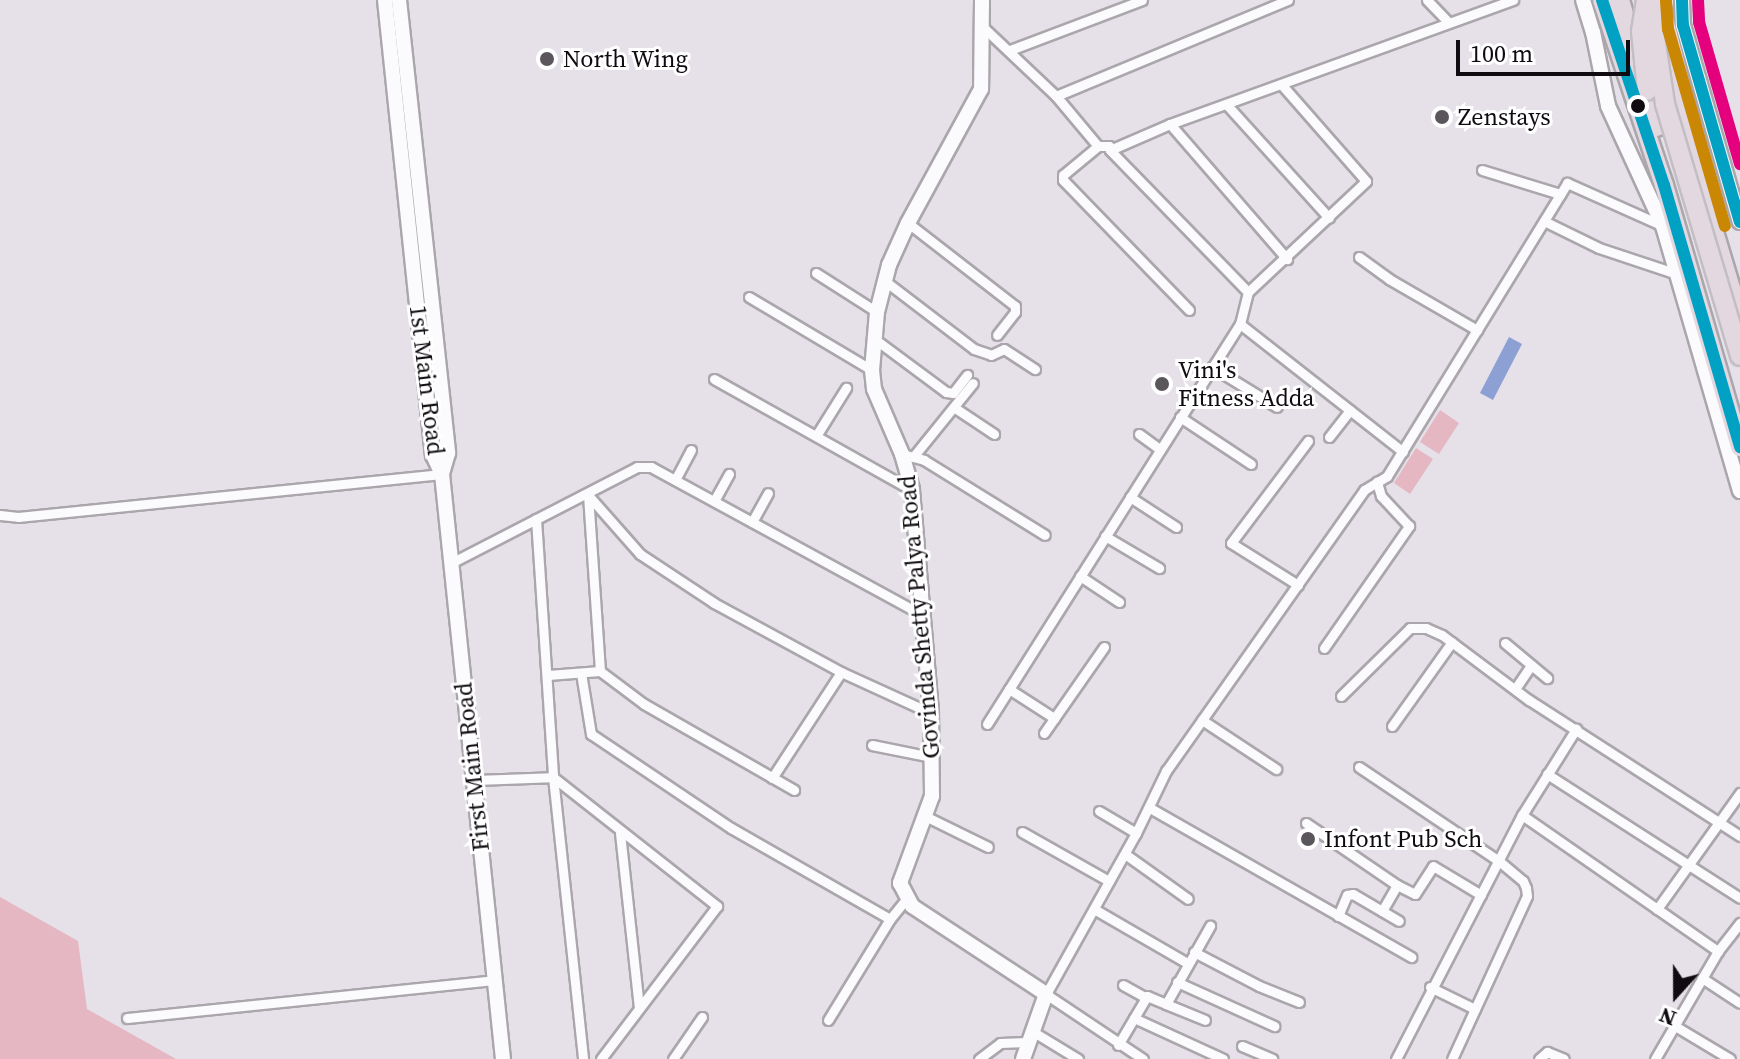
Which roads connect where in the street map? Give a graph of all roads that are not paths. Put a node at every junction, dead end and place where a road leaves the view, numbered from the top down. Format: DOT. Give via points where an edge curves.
graph roads {
  1 [pos="385,0"];
  2 [pos="399,0"];
  3 [pos="982,0"];
  4 [pos="1105,0"];
  5 [pos="1142,0"];
  6 [pos="1288,0"];
  7 [pos="1427,0"];
  8 [pos="1513,0"];
  9 [pos="1583,0"];
  10 [pos="1602,0"];
  11 [pos="1620,0"];
  12 [pos="1634,0"];
  13 [pos="1646,0"];
  14 [pos="1660,0"];
  15 [pos="1682,0"];
  16 [pos="1110,12"];
  17 [pos="1448,22"];
  18 [pos="983,27"];
  19 [pos="1010,50"];
  20 [pos="1281,84"];
  21 [pos="1647,91"];
  22 [pos="1056,96"];
  23 [pos="1227,105"];
  24 [pos="1170,124"];
  25 [pos="1098,146"];
  26 [pos="1110,150"];
  27 [pos="1482,170"];
  28 [pos="1560,194"];
  29 [pos="1329,218"];
  30 [pos="1544,221"];
  31 [pos="1740,222"];
  32 [pos="908,223"];
  33 [pos="1663,226"];
  34 [pos="1359,257"];
  35 [pos="1287,259"];
  36 [pos="816,273"];
  37 [pos="1677,274"];
  38 [pos="885,281"];
  39 [pos="1248,292"];
  40 [pos="1740,292"];
  41 [pos="749,297"];
  42 [pos="1189,310"];
  43 [pos="877,312"];
  44 [pos="1740,318"];
  45 [pos="1240,324"];
  46 [pos="1477,330"];
  47 [pos="997,335"];
  48 [pos="876,340"];
  49 [pos="1740,356"];
  50 [pos="1212,367"];
  51 [pos="1035,369"];
  52 [pos="872,370"];
  53 [pos="714,379"];
  54 [pos="846,388"];
  55 [pos="1740,406"];
  56 [pos="1277,407"];
  57 [pos="955,408"];
  58 [pos="1350,410"];
  59 [pos="1180,417"];
  60 [pos="994,434"];
  61 [pos="1139,434"];
  62 [pos="816,436"];
  63 [pos="1329,437"];
  64 [pos="1308,441"];
  65 [pos="1740,447"];
  66 [pos="1160,449"];
  67 [pos="691,450"];
  68 [pos="1403,452"];
  69 [pos="908,455"];
  70 [pos="1251,464"];
  71 [pos="442,474"];
  72 [pos="729,474"];
  73 [pos="675,480"];
  74 [pos="1377,482"];
  75 [pos="912,490"];
  76 [pos="1740,491"];
  77 [pos="768,493"];
  78 [pos="588,495"];
  79 [pos="1130,497"];
  80 [pos="714,501"];
  81 [pos="0,515"];
  82 [pos="536,519"];
  83 [pos="752,522"];
  84 [pos="1176,527"];
  85 [pos="1045,535"];
  86 [pos="1105,536"];
  87 [pos="451,563"];
  88 [pos="1159,568"];
  89 [pos="1080,576"];
  90 [pos="1298,585"];
  91 [pos="1119,602"];
  92 [pos="922,615"];
  93 [pos="1452,642"];
  94 [pos="1505,643"];
  95 [pos="1104,647"];
  96 [pos="1324,648"];
  97 [pos="1531,665"];
  98 [pos="600,671"];
  99 [pos="841,672"];
  100 [pos="581,673"];
  101 [pos="548,675"];
  102 [pos="1547,678"];
  103 [pos="1009,689"];
  104 [pos="1515,689"];
  105 [pos="1341,696"];
  106 [pos="931,713"];
  107 [pos="1054,718"];
  108 [pos="1202,720"];
  109 [pos="987,724"];
  110 [pos="1392,726"];
  111 [pos="1576,729"];
  112 [pos="1044,733"];
  113 [pos="872,745"];
  114 [pos="931,757"];
  115 [pos="1359,767"];
  116 [pos="1276,769"];
  117 [pos="1547,774"];
  118 [pos="553,777"];
  119 [pos="772,778"];
  120 [pos="473,780"];
  121 [pos="794,790"];
  122 [pos="1740,793"];
  123 [pos="1150,808"];
  124 [pos="1099,811"];
  125 [pos="1522,815"];
  126 [pos="925,816"];
  127 [pos="1306,823"];
  128 [pos="1721,823"];
  129 [pos="1022,832"];
  130 [pos="620,833"];
  131 [pos="1136,833"];
  132 [pos="1740,836"];
  133 [pos="988,847"];
  134 [pos="1125,854"];
  135 [pos="1499,861"];
  136 [pos="1690,866"];
  137 [pos="1109,881"];
  138 [pos="1397,885"];
  139 [pos="1481,895"];
  140 [pos="908,897"];
  141 [pos="1740,898"];
  142 [pos="1188,899"];
  143 [pos="1094,909"];
  144 [pos="1657,909"];
  145 [pos="1382,911"];
  146 [pos="1338,916"];
  147 [pos="890,919"];
  148 [pos="1399,921"];
  149 [pos="1740,923"];
  150 [pos="1210,926"];
  151 [pos="1718,951"];
  152 [pos="1194,952"];
  153 [pos="1411,957"];
  154 [pos="1187,963"];
  155 [pos="1702,978"];
  156 [pos="494,980"];
  157 [pos="1177,982"];
  158 [pos="1123,985"];
  159 [pos="1430,987"];
  160 [pos="1046,994"];
  161 [pos="1146,998"];
  162 [pos="1299,1002"];
  163 [pos="1740,1003"];
  164 [pos="1166,1004"];
  165 [pos="639,1008"];
  166 [pos="1475,1009"];
  167 [pos="702,1017"];
  168 [pos="127,1018"];
  169 [pos="1134,1018"];
  170 [pos="828,1020"];
  171 [pos="1205,1020"];
  172 [pos="1274,1026"];
  173 [pos="1675,1026"];
  174 [pos="1029,1036"];
  175 [pos="1118,1045"];
  176 [pos="1242,1046"];
  177 [pos="503,1059"];
  178 [pos="583,1059"];
  179 [pos="601,1059"];
  180 [pos="673,1059"];
  181 [pos="979,1059"];
  182 [pos="1023,1059"];
  183 [pos="1078,1059"];
  184 [pos="1143,1059"];
  185 [pos="1223,1059"];
  186 [pos="1272,1059"];
  187 [pos="1396,1059"];
  188 [pos="1452,1059"];
  189 [pos="1539,1059"];
  190 [pos="1564,1059"];
  191 [pos="1655,1059"];
  192 [pos="1730,1059"];
  1 -- 71 [label="street, 1st Main Road" via="433,455"];
  2 -- 71 [label="street, 1st Main Road" via="448,453"];
  3 -- 18 [label="street, Govinda Shetty Palya Road"];
  4 -- 16 [label="street"];
  5 -- 16 [label="street"];
  6 -- 22 [label="street"];
  7 -- 17 [label="street"];
  8 -- 17 [label="street"];
  9 -- 33 [label="street" via="1608,106"];
  10 -- 65 [label="highway" via="1664,185"];
  11 -- 21 [label="highway, bridge"];
  12 -- 44 [label="highway" via="1688,145"];
  13 -- 21 [label="highway, bridge" via="1641,31"];
  14 -- 40 [label="highway"];
  14 -- 49 [label="highway, bridge" via="1654,30 1665,104"];
  15 -- 31 [label="street" via="1683,25"];
  16 -- 19 [label="street"];
  17 -- 20 [label="street"];
  18 -- 19 [label="street"];
  18 -- 32 [label="street, Govinda Shetty Palya Road" via="981,89"];
  19 -- 22 [label="street"];
  20 -- 23 [label="street"];
  20 -- 29 [label="street" via="1366,181"];
  21 -- 55 [label="highway"];
  22 -- 25 [label="street"];
  23 -- 24 [label="street"];
  23 -- 29 [label="street"];
  24 -- 26 [label="street"];
  24 -- 35 [label="street"];
  25 -- 26 [label="street"];
  25 -- 42 [label="street" via="1063,180"];
  26 -- 39 [label="street"];
  27 -- 28 [label="street"];
  28 -- 30 [label="street"];
  28 -- 33 [label="street" via="1567,183"];
  29 -- 35 [label="street"];
  30 -- 37 [label="street" via="1599,248"];
  30 -- 46 [label="street"];
  32 -- 38 [label="street, Govinda Shetty Palya Road"];
  32 -- 47 [label="street" via="1015,306"];
  33 -- 37 [label="street"];
  34 -- 46 [label="street"];
  35 -- 39 [label="street"];
  36 -- 43 [label="street"];
  37 -- 76 [label="street"];
  38 -- 43 [label="street, Govinda Shetty Palya Road"];
  38 -- 51 [label="street" via="974,349 991,355 1004,349"];
  39 -- 45 [label="street"];
  41 -- 52 [label="street"];
  43 -- 48 [label="street, Govinda Shetty Palya Road"];
  45 -- 50 [label="street"];
  45 -- 58 [label="street"];
  46 -- 68 [label="street"];
  48 -- 52 [label="street, Govinda Shetty Palya Road"];
  48 -- 57 [label="street" via="946,392 953,393 970,379"];
  50 -- 56 [label="street"];
  50 -- 59 [label="street"];
  52 -- 69 [label="street, Govinda Shetty Palya Road" via="874,389"];
  53 -- 62 [label="street"];
  54 -- 62 [label="street"];
  57 -- 60 [label="street"];
  57 -- 69 [label="street"];
  58 -- 63 [label="street"];
  58 -- 68 [label="street"];
  59 -- 66 [label="street"];
  59 -- 70 [label="street"];
  61 -- 66 [label="street"];
  62 -- 75 [label="street"];
  64 -- 90 [label="street" via="1231,543"];
  66 -- 79 [label="street"];
  67 -- 73 [label="street"];
  68 -- 74 [label="street"];
  69 -- 75 [label="street, Govinda Shetty Palya Road"];
  69 -- 85 [label="street"];
  71 -- 81 [label="street"];
  71 -- 87 [label="street, First Main Road"];
  72 -- 80 [label="street"];
  73 -- 78 [label="street" via="651,467 637,467"];
  73 -- 80 [label="street"];
  74 -- 90 [label="street" via="1364,490"];
  74 -- 96 [label="street" via="1381,496 1409,526"];
  75 -- 92 [label="street, Govinda Shetty Palya Road"];
  77 -- 83 [label="street"];
  78 -- 82 [label="street"];
  78 -- 98 [label="street"];
  78 -- 99 [label="street" via="640,554 748,623"];
  79 -- 84 [label="street"];
  79 -- 86 [label="street"];
  80 -- 83 [label="street"];
  82 -- 87 [label="street"];
  82 -- 101 [label="street"];
  83 -- 92 [label="street"];
  86 -- 88 [label="street"];
  86 -- 89 [label="street"];
  87 -- 120 [label="street, First Main Road"];
  89 -- 91 [label="street"];
  89 -- 103 [label="street"];
  90 -- 108 [label="street"];
  92 -- 106 [label="street, Govinda Shetty Palya Road"];
  93 -- 104 [label="street"];
  93 -- 105 [label="street" via="1426,628 1410,628"];
  93 -- 110 [label="street"];
  94 -- 97 [label="street"];
  95 -- 107 [label="street"];
  97 -- 102 [label="street"];
  97 -- 104 [label="street"];
  98 -- 100 [label="street"];
  98 -- 119 [label="street" via="644,704"];
  99 -- 106 [label="street"];
  99 -- 119 [label="street"];
  100 -- 101 [label="street"];
  100 -- 147 [label="street" via="591,734 731,828"];
  101 -- 118 [label="street"];
  103 -- 107 [label="street"];
  103 -- 109 [label="street"];
  104 -- 111 [label="street"];
  106 -- 114 [label="street, Govinda Shetty Palya Road"];
  107 -- 112 [label="street"];
  108 -- 116 [label="street"];
  108 -- 123 [label="street" via="1166,771"];
  111 -- 117 [label="street"];
  111 -- 128 [label="street"];
  113 -- 114 [label="street"];
  114 -- 126 [label="street, Govinda Shetty Palya Road" via="932,796"];
  115 -- 135 [label="street"];
  117 -- 125 [label="street"];
  117 -- 136 [label="street"];
  118 -- 120 [label="street"];
  118 -- 130 [label="street"];
  118 -- 178 [label="street"];
  119 -- 121 [label="street"];
  120 -- 156 [label="street, First Main Road"];
  122 -- 128 [label="street"];
  123 -- 131 [label="street"];
  123 -- 146 [label="street"];
  124 -- 131 [label="street"];
  125 -- 135 [label="street"];
  125 -- 144 [label="street"];
  126 -- 133 [label="street"];
  126 -- 140 [label="street, Govinda Shetty Palya Road" via="900,883"];
  127 -- 138 [label="street"];
  128 -- 132 [label="street"];
  128 -- 136 [label="street"];
  129 -- 137 [label="street"];
  130 -- 165 [label="street"];
  130 -- 165 [label="street" via="717,906"];
  131 -- 134 [label="street"];
  134 -- 137 [label="street"];
  134 -- 142 [label="street"];
  135 -- 139 [label="street"];
  135 -- 166 [label="street" via="1523,881 1527,896"];
  136 -- 141 [label="street"];
  136 -- 144 [label="street"];
  137 -- 143 [label="street"];
  138 -- 139 [label="street" via="1415,894 1433,866"];
  138 -- 145 [label="street"];
  139 -- 159 [label="street"];
  140 -- 147 [label="street"];
  140 -- 160 [label="street" via="912,906"];
  143 -- 154 [label="street"];
  143 -- 160 [label="street"];
  144 -- 151 [label="street"];
  145 -- 146 [label="street" via="1353,894 1347,895"];
  145 -- 148 [label="street"];
  146 -- 153 [label="street"];
  147 -- 170 [label="street"];
  149 -- 151 [label="street"];
  150 -- 152 [label="street"];
  151 -- 155 [label="street"];
  152 -- 154 [label="street"];
  152 -- 162 [label="street"];
  154 -- 157 [label="street"];
  155 -- 163 [label="street"];
  155 -- 173 [label="street"];
  156 -- 168 [label="street"];
  156 -- 177 [label="street, First Main Road"];
  157 -- 164 [label="street"];
  157 -- 172 [label="street"];
  158 -- 161 [label="street"];
  159 -- 166 [label="street"];
  159 -- 187 [label="street"];
  160 -- 174 [label="street"];
  160 -- 175 [label="street"];
  161 -- 164 [label="street"];
  161 -- 169 [label="street"];
  164 -- 171 [label="street"];
  165 -- 179 [label="street"];
  166 -- 188 [label="street"];
  167 -- 180 [label="street"];
  169 -- 175 [label="street"];
  169 -- 185 [label="street"];
  173 -- 191 [label="street"];
  173 -- 192 [label="street"];
  174 -- 181 [label="street" via="1000,1043"];
  174 -- 182 [label="street"];
  174 -- 183 [label="street"];
  175 -- 184 [label="street"];
  176 -- 186 [label="street"];
  189 -- 190 [label="street" via="1547,1052"];
}
